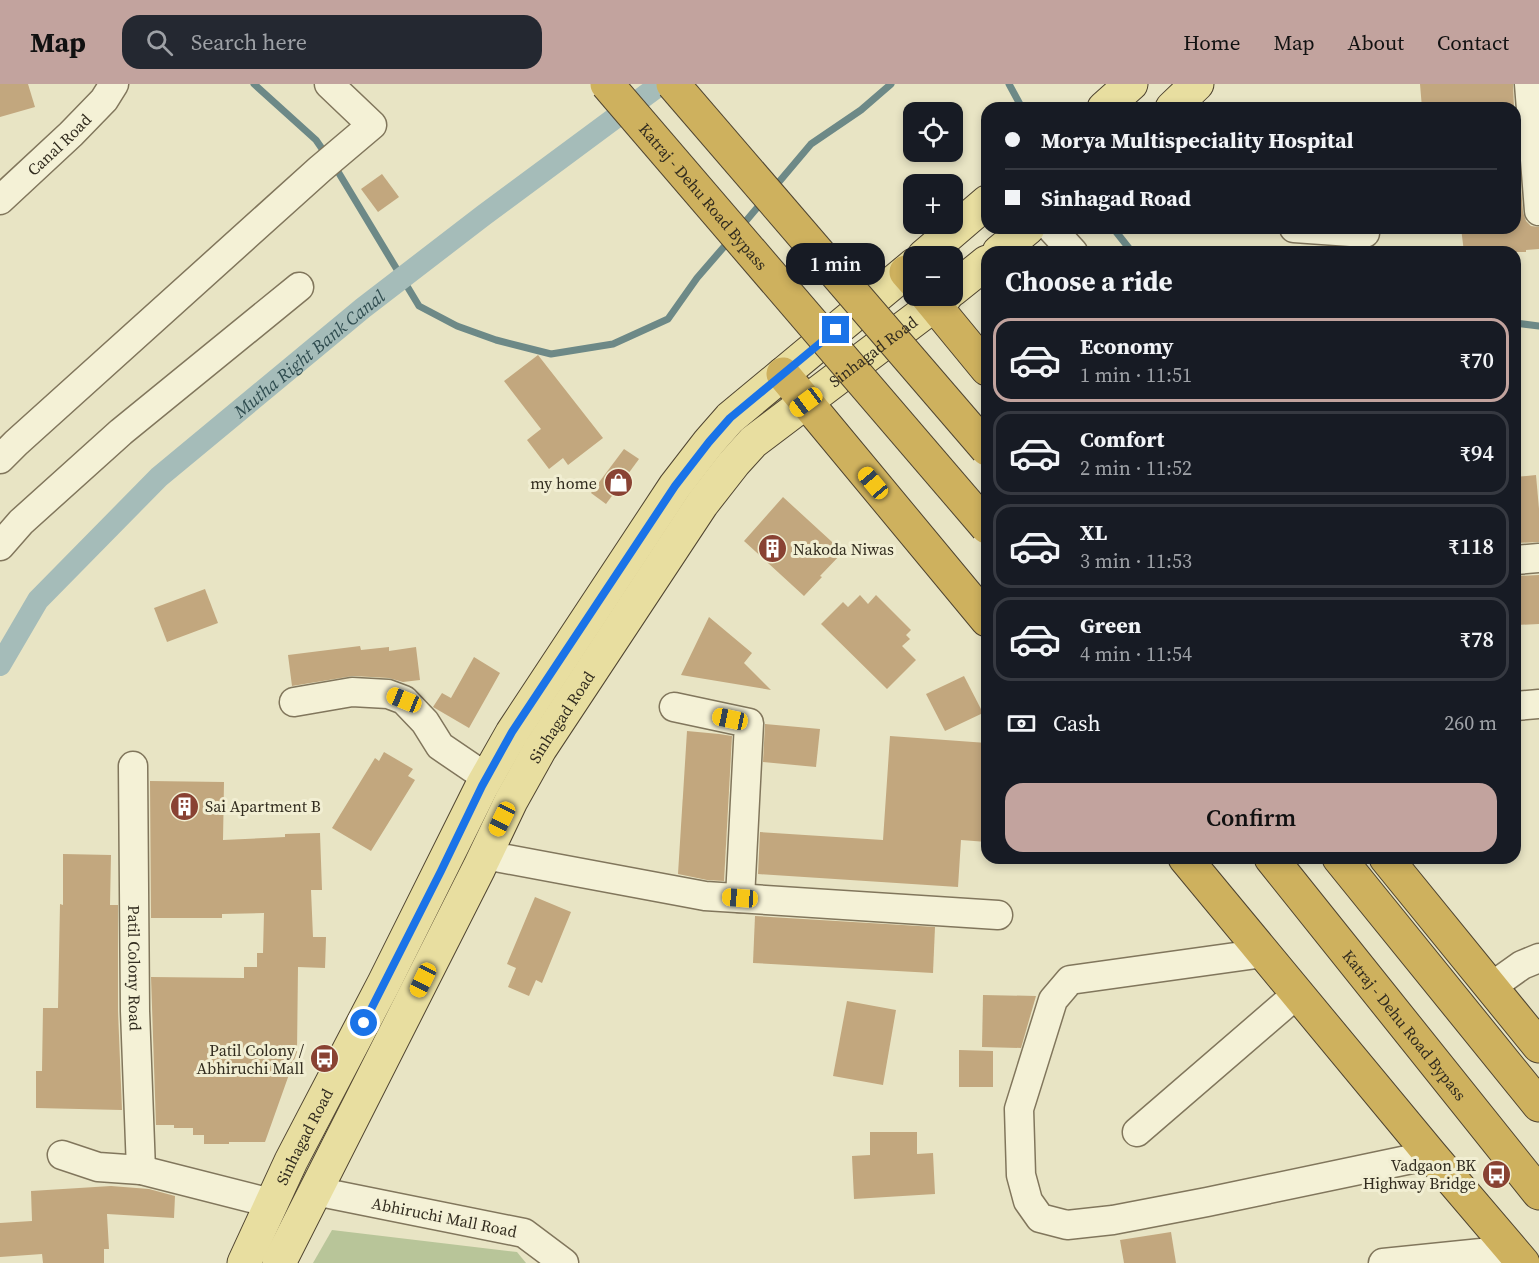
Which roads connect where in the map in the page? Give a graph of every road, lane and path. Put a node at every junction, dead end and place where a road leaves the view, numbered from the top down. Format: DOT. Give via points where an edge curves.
graph roads {
  1 [pos="114,84"];
  2 [pos="329,84"];
  3 [pos="607,84"];
  4 [pos="673,84"];
  5 [pos="1131,84"];
  6 [pos="1197,84"];
  7 [pos="1528,84"];
  8 [pos="1111,102"];
  9 [pos="1178,102"];
  10 [pos="6,186"];
  11 [pos="981,210"];
  12 [pos="1539,211"];
  13 [pos="1021,234"];
  14 [pos="1056,234"];
  15 [pos="954,246"];
  16 [pos="1006,246"];
  17 [pos="1067,246"];
  18 [pos="981,264"];
  19 [pos="963,270"];
  20 [pos="299,287"];
  21 [pos="903,297"];
  22 [pos="903,306"];
  23 [pos="944,306"];
  24 [pos="981,360"];
  25 [pos="783,374"];
  26 [pos="806,402"];
  27 [pos="981,441"];
  28 [pos="0,459"];
  29 [pos="981,520"];
  30 [pos="0,546"];
  31 [pos="1539,558"];
  32 [pos="1521,560"];
  33 [pos="981,613"];
  34 [pos="294,702"];
  35 [pos="1539,704"];
  36 [pos="1521,706"];
  37 [pos="674,707"];
  38 [pos="133,766"];
  39 [pos="487,778"];
  40 [pos="485,855"];
  41 [pos="1190,864"];
  42 [pos="1276,864"];
  43 [pos="1344,864"];
  44 [pos="1391,864"];
  45 [pos="740,898"];
  46 [pos="998,915"];
  47 [pos="1264,953"];
  48 [pos="1539,958"];
  49 [pos="1491,987"];
  50 [pos="1297,994"];
  51 [pos="1539,1046"];
  52 [pos="1539,1105"];
  53 [pos="1137,1132"];
  54 [pos="62,1155"];
  55 [pos="1431,1155"];
  56 [pos="141,1170"];
  57 [pos="315,1191"];
  58 [pos="1539,1193"];
  59 [pos="271,1203"];
  60 [pos="1517,1256"];
  61 [pos="244,1263"];
  62 [pos="279,1263"];
  63 [pos="564,1263"];
  64 [pos="1383,1263"];
  1 -- 10 [label="street, Canal Road" via="71,134"];
  2 -- 28 [label="street" via="372,125"];
  3 -- 29 [label="highway, Katraj - Dehu Road Bypass, bridge"];
  4 -- 27 [label="highway, bridge"];
  5 -- 8 [label="main road"];
  6 -- 9 [label="main road"];
  7 -- 12 [label="street"];
  11 -- 15 [label="main road, Sinhagad Road"];
  13 -- 16 [label="main road"];
  14 -- 17 [label="street"];
  18 -- 19 [label="main road, Sinhagad Road"];
  20 -- 30 [label="street" via="121,432 21,522"];
  21 -- 25 [label="main road, Sinhagad Road"];
  22 -- 26 [label="main road, Sinhagad Road"];
  23 -- 24 [label="highway"];
  25 -- 26 [label="highway"];
  25 -- 39 [label="main road, Sinhagad Road" via="730,418 675,486 512,732"];
  26 -- 33 [label="highway"];
  26 -- 40 [label="main road, Sinhagad Road" via="753,442 702,504 540,749"];
  31 -- 32 [label="street"];
  34 -- 39 [label="street" via="352,692 388,694 404,700 440,746"];
  35 -- 36 [label="street"];
  37 -- 45 [label="street" via="749,723"];
  38 -- 56 [label="street, Patil Colony Road"];
  39 -- 59 [label="main road, Sinhagad Road"];
  40 -- 45 [label="street" via="705,896"];
  40 -- 57 [label="main road, Sinhagad Road"];
  41 -- 47 [label="highway"];
  42 -- 58 [label="highway, Katraj - Dehu Road Bypass"];
  43 -- 52 [label="highway"];
  44 -- 49 [label="highway"];
  45 -- 46 [label="street"];
  47 -- 50 [label="highway"];
  47 -- 55 [label="street" via="1070,980 1053,1000 1019,1109 1021,1175 1028,1201 1040,1218 1066,1225 1113,1220"];
  48 -- 49 [label="street"];
  49 -- 51 [label="highway"];
  50 -- 53 [label="street"];
  50 -- 55 [label="highway"];
  54 -- 56 [label="street" via="98,1167"];
  55 -- 60 [label="highway"];
  56 -- 59 [label="street"];
  57 -- 62 [label="main road, Sinhagad Road"];
  57 -- 63 [label="street, Abhiruchi Mall Road" via="524,1233"];
  59 -- 61 [label="main road, Sinhagad Road"];
  60 -- 64 [label="street"];
}
